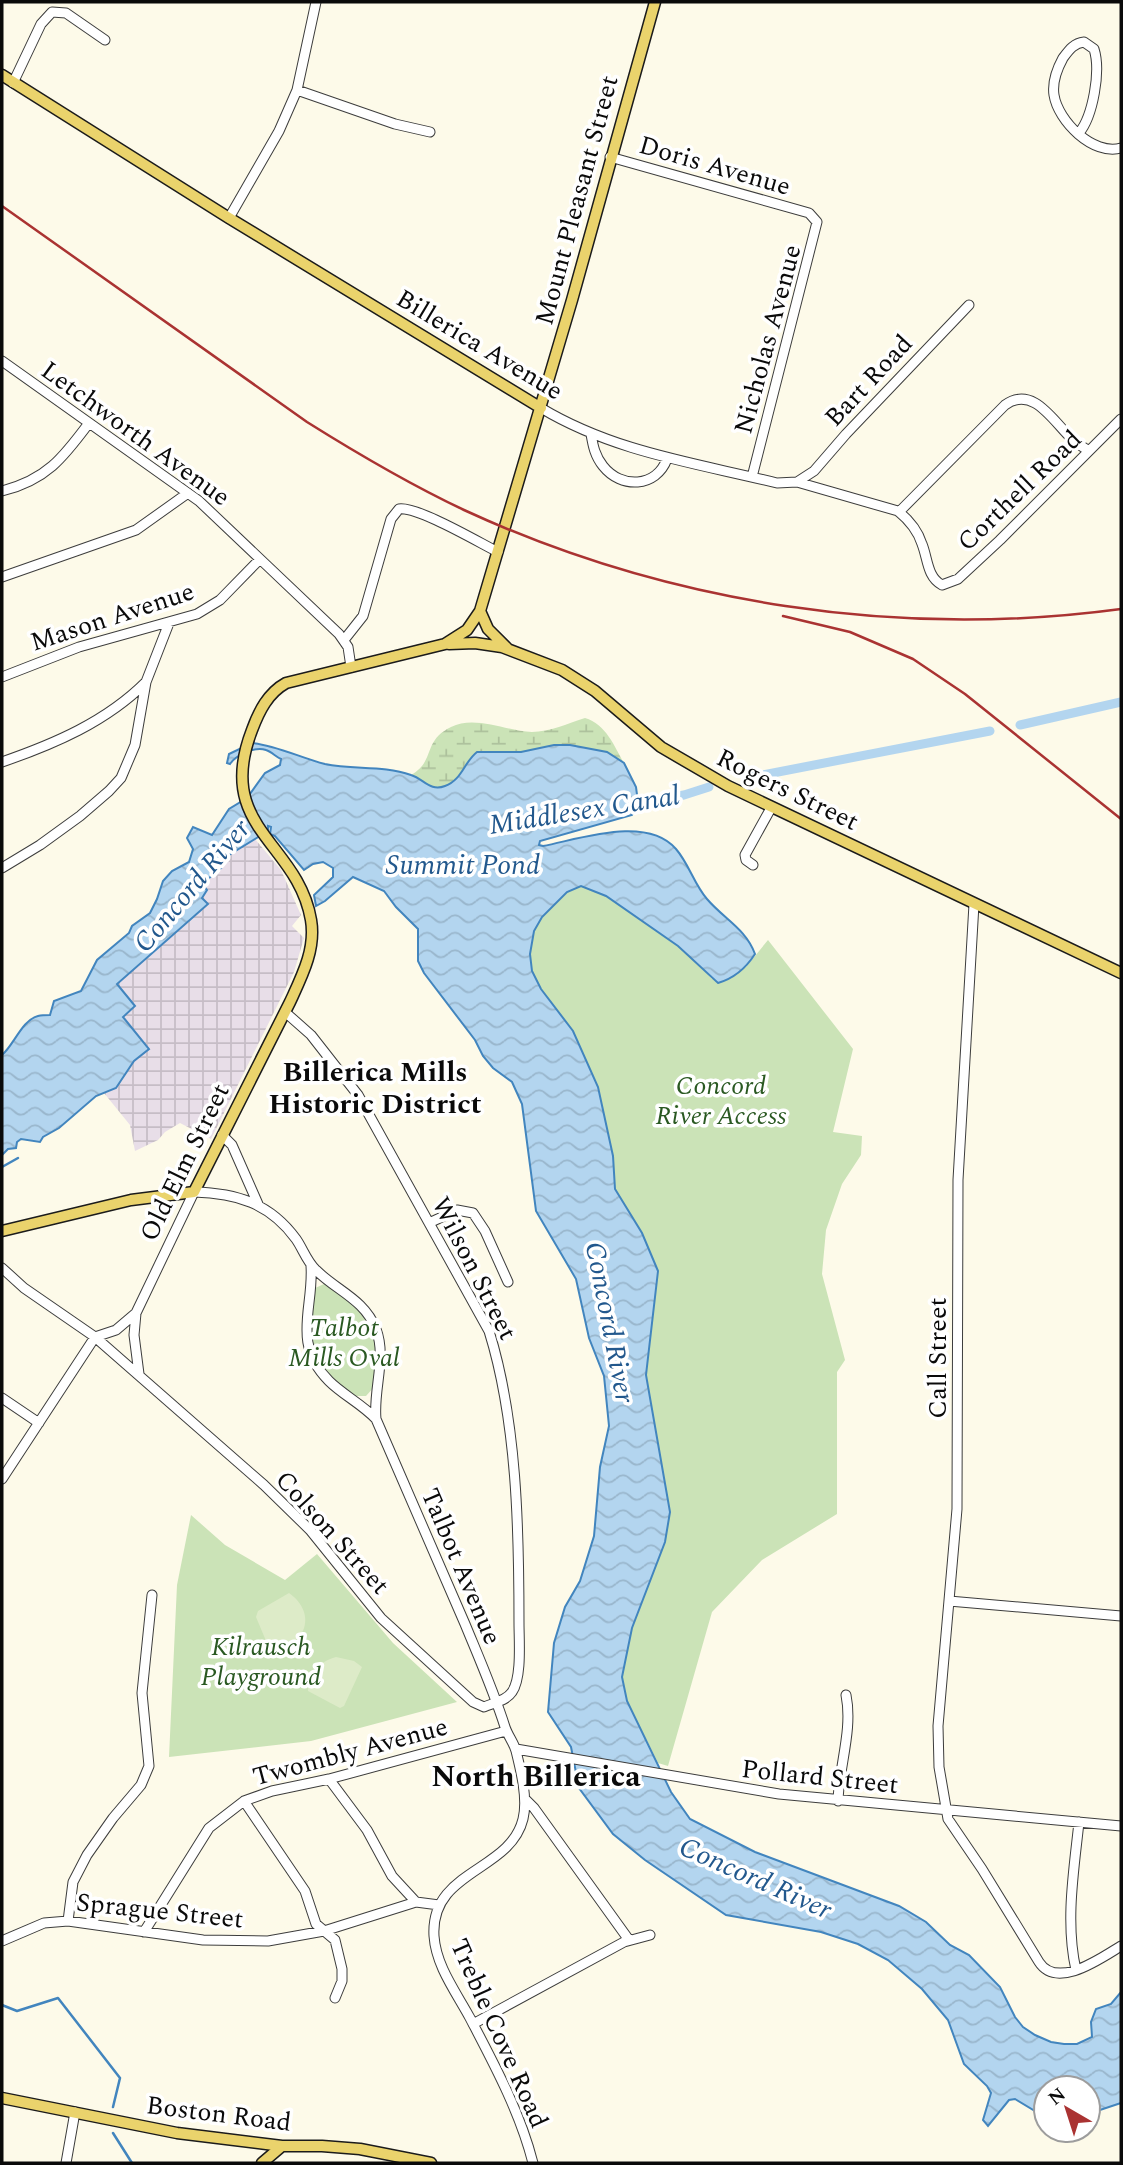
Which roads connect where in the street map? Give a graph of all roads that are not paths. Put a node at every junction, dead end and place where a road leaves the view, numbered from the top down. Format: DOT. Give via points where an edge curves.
graph roads {
  1 [pos="316,2"];
  2 [pos="654,2"];
  3 [pos="105,40"];
  4 [pos="2,75"];
  5 [pos="13,83"];
  6 [pos="297,90"];
  7 [pos="430,132"];
  8 [pos="1079,133"];
  9 [pos="1121,148"];
  10 [pos="610,158"];
  11 [pos="809,213"];
  12 [pos="229,218"];
  13 [pos="969,305"];
  14 [pos="2,361"];
  15 [pos="541,408"];
  16 [pos="1121,419"];
  17 [pos="89,423"];
  18 [pos="591,434"];
  19 [pos="1089,452"];
  20 [pos="667,458"];
  21 [pos="752,477"];
  22 [pos="797,482"];
  23 [pos="2,491"];
  24 [pos="188,493"];
  25 [pos="900,512"];
  26 [pos="498,552"];
  27 [pos="260,559"];
  28 [pos="2,577"];
  29 [pos="480,611"];
  30 [pos="169,623"];
  31 [pos="344,640"];
  32 [pos="444,644"];
  33 [pos="509,649"];
  34 [pos="351,667"];
  35 [pos="2,677"];
  36 [pos="146,682"];
  37 [pos="2,762"];
  38 [pos="771,808"];
  39 [pos="753,865"];
  40 [pos="2,868"];
  41 [pos="974,904"];
  42 [pos="1121,973"];
  43 [pos="285,1012"];
  44 [pos="222,1135"];
  45 [pos="194,1192"];
  46 [pos="258,1204"];
  47 [pos="429,1223"];
  48 [pos="2,1231"];
  49 [pos="311,1266"];
  50 [pos="2,1268"];
  51 [pos="508,1282"];
  52 [pos="136,1313"];
  53 [pos="95,1337"];
  54 [pos="139,1374"];
  55 [pos="2,1398"];
  56 [pos="376,1419"];
  57 [pos="39,1423"];
  58 [pos="2,1479"];
  59 [pos="152,1595"];
  60 [pos="949,1601"];
  61 [pos="1121,1616"];
  62 [pos="846,1695"];
  63 [pos="498,1702"];
  64 [pos="506,1731"];
  65 [pos="516,1749"];
  66 [pos="329,1779"];
  67 [pos="525,1799"];
  68 [pos="244,1801"];
  69 [pos="838,1801"];
  70 [pos="946,1810"];
  71 [pos="1079,1822"];
  72 [pos="1121,1826"];
  73 [pos="416,1902"];
  74 [pos="439,1905"];
  75 [pos="68,1921"];
  76 [pos="324,1931"];
  77 [pos="144,1932"];
  78 [pos="650,1935"];
  79 [pos="629,1940"];
  80 [pos="2,1941"];
  81 [pos="1121,1946"];
  82 [pos="1076,1970"];
  83 [pos="335,1998"];
  84 [pos="473,2024"];
  85 [pos="2,2098"];
  86 [pos="75,2112"];
  87 [pos="282,2146"];
  88 [pos="66,2163"];
  89 [pos="262,2163"];
  90 [pos="431,2163"];
  91 [pos="533,2163"];
  1 -- 6 [label="street"];
  2 -- 10 [label="main road, Mount Pleasant Street"];
  3 -- 5 [label="street" via="66,13 52,12 41,24"];
  4 -- 5 [label="main road, Billerica Avenue"];
  5 -- 12 [label="main road, Billerica Avenue"];
  6 -- 7 [label="street"];
  6 -- 12 [label="street"];
  8 -- 8 [label="street" via="1061,114 1053,87 1068,52 1084,42 1094,50 1097,69 1089,117"];
  8 -- 9 [label="street" via="1101,147"];
  10 -- 11 [label="street, Doris Avenue"];
  10 -- 15 [label="main road, Mount Pleasant Street"];
  11 -- 21 [label="street, Nicholas Avenue" via="817,226"];
  12 -- 15 [label="main road, Billerica Avenue"];
  13 -- 22 [label="street, Bart Road" via="814,471"];
  14 -- 17 [label="street, Letchworth Avenue"];
  15 -- 18 [label="street, Billerica Avenue"];
  15 -- 26 [label="main road, Mount Pleasant Street"];
  16 -- 19 [label="street, Corthell Road"];
  17 -- 23 [label="street" via="46,473"];
  17 -- 24 [label="street, Letchworth Avenue"];
  18 -- 20 [label="street, Billerica Avenue"];
  18 -- 20 [label="street" via="593,450 604,468 619,479 640,482 655,477"];
  19 -- 25 [label="street" via="1035,401 1020,398 1005,405"];
  19 -- 25 [label="street, Corthell Road" via="1000,541 958,579 942,585 932,576 919,536"];
  20 -- 21 [label="street, Billerica Avenue"];
  21 -- 22 [label="street, Billerica Avenue"];
  22 -- 25 [label="street, Billerica Avenue"];
  24 -- 27 [label="street, Letchworth Avenue"];
  24 -- 28 [label="street" via="136,530"];
  26 -- 29 [label="main road, Mount Pleasant Street"];
  26 -- 31 [label="street" via="421,513 399,509 391,519 363,616"];
  27 -- 30 [label="street, Mason Avenue" via="220,600"];
  27 -- 31 [label="street, Letchworth Avenue"];
  29 -- 32 [label="main road, Mount Pleasant Street" via="467,630"];
  29 -- 33 [label="main road" via="492,635"];
  30 -- 35 [label="street, Mason Avenue" via="70,649"];
  30 -- 36 [label="street"];
  31 -- 34 [label="street"];
  32 -- 33 [label="main road, Rogers Street"];
  32 -- 34 [label="main road"];
  33 -- 38 [label="main road, Rogers Street" via="573,676 661,747"];
  34 -- 43 [label="main road, Old Elm Street" via="298,679 277,689 260,713 246,749 243,773 251,817 299,884 312,925 307,962"];
  36 -- 37 [label="street" via="94,722"];
  36 -- 40 [label="street" via="135,745 124,773 80,816"];
  38 -- 39 [label="street" via="745,855"];
  38 -- 41 [label="main road, Rogers Street"];
  41 -- 42 [label="main road, Rogers Street"];
  41 -- 60 [label="street, Call Street" via="958,1180 957,1509"];
  43 -- 44 [label="main road, Old Elm Street"];
  43 -- 47 [label="street, Wilson Street" via="311,1035 354,1089"];
  44 -- 45 [label="main road, Old Elm Street"];
  44 -- 46 [label="street, Talbot Avenue" via="233,1147"];
  45 -- 46 [label="street, Talbot Avenue"];
  45 -- 48 [label="main road" via="131,1200"];
  45 -- 52 [label="street, Old Elm Street"];
  46 -- 49 [label="street, Talbot Avenue" via="286,1226"];
  47 -- 51 [label="street" via="457,1210 473,1213"];
  47 -- 63 [label="street, Wilson Street" via="488,1331 499,1364 519,1538 519,1629 515,1684"];
  49 -- 56 [label="street, Talbot Avenue" via="305,1324 312,1355 330,1382"];
  49 -- 56 [label="street, Talbot Avenue" via="363,1307 376,1329 380,1364"];
  50 -- 53 [label="street, Colson Street"];
  52 -- 53 [label="street, Old Elm Street" via="116,1330"];
  52 -- 54 [label="street"];
  53 -- 54 [label="street, Colson Street"];
  53 -- 57 [label="street"];
  54 -- 63 [label="street, Colson Street" via="293,1512 402,1639 473,1702 484,1706"];
  55 -- 57 [label="street"];
  56 -- 63 [label="street, Talbot Avenue"];
  57 -- 58 [label="street"];
  59 -- 75 [label="street" via="142,1693 149,1766 141,1785 113,1818 78,1873"];
  60 -- 61 [label="street"];
  60 -- 70 [label="street, Call Street" via="938,1742"];
  62 -- 69 [label="street"];
  63 -- 64 [label="street, Talbot Avenue"];
  64 -- 65 [label="street"];
  64 -- 66 [label="street, Twombly Avenue"];
  65 -- 67 [label="street, Treble Cove Road"];
  65 -- 69 [label="street, Pollard Street"];
  66 -- 68 [label="street, Twombly Avenue"];
  66 -- 73 [label="street" via="367,1830 393,1876"];
  67 -- 74 [label="street, Treble Cove Road" via="523,1820 511,1843 455,1883"];
  67 -- 79 [label="street"];
  68 -- 76 [label="street" via="304,1891 316,1924"];
  68 -- 77 [label="street, Twombly Avenue" via="209,1828"];
  69 -- 70 [label="street, Pollard Street"];
  70 -- 71 [label="street, Pollard Street"];
  70 -- 82 [label="street" via="950,1824 1043,1968 1058,1975"];
  71 -- 72 [label="street, Pollard Street"];
  71 -- 82 [label="street" via="1071,1940"];
  73 -- 74 [label="street, Sprague Street"];
  73 -- 76 [label="street, Sprague Street"];
  74 -- 84 [label="street, Treble Cove Road" via="434,1937 440,1961"];
  75 -- 77 [label="street, Sprague Street"];
  75 -- 80 [label="street, Sprague Street" via="44,1923"];
  76 -- 77 [label="street, Sprague Street" via="268,1941 203,1940"];
  76 -- 83 [label="street" via="335,1940 342,1969"];
  78 -- 79 [label="street"];
  79 -- 84 [label="street"];
  81 -- 82 [label="street"];
  84 -- 91 [label="street, Treble Cove Road" via="503,2082"];
  85 -- 86 [label="main road, Boston Road"];
  86 -- 87 [label="main road, Boston Road" via="177,2133"];
  86 -- 88 [label="street"];
  87 -- 89 [label="main road"];
  87 -- 90 [label="main road, Boston Road" via="360,2149"];
}
